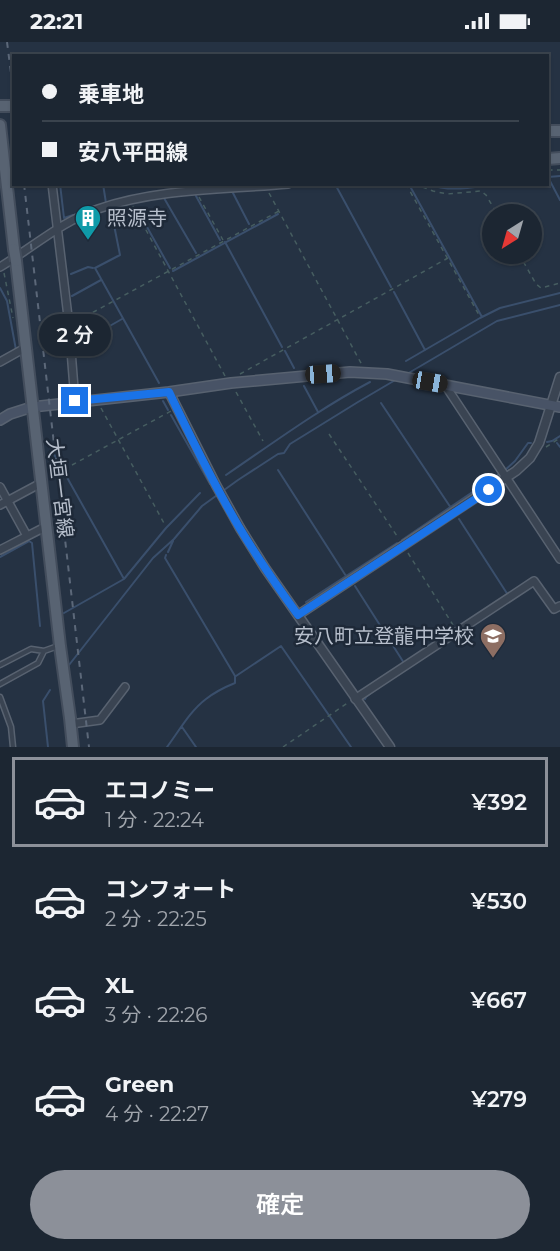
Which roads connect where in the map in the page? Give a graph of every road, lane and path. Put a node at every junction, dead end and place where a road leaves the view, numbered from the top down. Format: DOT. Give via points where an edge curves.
graph roads {
  1 [pos="0,125"];
  2 [pos="52,186"];
  3 [pos="273,186"];
  4 [pos="407,186"];
  5 [pos="419,186"];
  6 [pos="234,187"];
  7 [pos="265,187"];
  8 [pos="196,191"];
  9 [pos="130,200"];
  10 [pos="491,204"];
  11 [pos="279,211"];
  12 [pos="57,229"];
  13 [pos="223,241"];
  14 [pos="448,258"];
  15 [pos="525,264"];
  16 [pos="1,265"];
  17 [pos="168,270"];
  18 [pos="560,283"];
  19 [pos="478,315"];
  20 [pos="13,319"];
  21 [pos="338,320"];
  22 [pos="69,325"];
  23 [pos="25,348"];
  24 [pos="0,362"];
  25 [pos="366,372"];
  26 [pos="560,377"];
  27 [pos="232,382"];
  28 [pos="445,385"];
  29 [pos="169,392"];
  30 [pos="97,399"];
  31 [pos="75,401"];
  32 [pos="556,406"];
  33 [pos="32,407"];
  34 [pos="177,408"];
  35 [pos="0,420"];
  36 [pos="329,434"];
  37 [pos="118,440"];
  38 [pos="263,441"];
  39 [pos="72,465"];
  40 [pos="507,478"];
  41 [pos="41,483"];
  42 [pos="0,487"];
  43 [pos="4,503"];
  44 [pos="165,525"];
  45 [pos="47,526"];
  46 [pos="27,536"];
  47 [pos="403,545"];
  48 [pos="0,550"];
  49 [pos="560,559"];
  50 [pos="560,606"];
  51 [pos="298,615"];
  52 [pos="457,631"];
  53 [pos="60,646"];
  54 [pos="44,651"];
  55 [pos="0,664"];
  56 [pos="0,684"];
  57 [pos="125,687"];
  58 [pos="0,697"];
  59 [pos="355,699"];
  60 [pos="71,724"];
  61 [pos="14,747"];
  62 [pos="73,747"];
  63 [pos="283,747"];
  64 [pos="390,747"];
  1 -- 23 [label="main road, 大垣一宮線"];
  2 -- 12 [label="street"];
  3 -- 7 [label="street"];
  4 -- 14 [label="path"];
  5 -- 10 [label="path" via="447,194 482,191"];
  6 -- 7 [label="street"];
  6 -- 8 [label="street"];
  7 -- 11 [label="path"];
  8 -- 9 [label="street"];
  8 -- 13 [label="path"];
  9 -- 12 [label="street" via="98,209"];
  9 -- 17 [label="path"];
  11 -- 13 [label="path"];
  11 -- 21 [label="path"];
  12 -- 16 [label="street"];
  12 -- 22 [label="street"];
  13 -- 17 [label="path"];
  14 -- 19 [label="path"];
  14 -- 21 [label="path"];
  15 -- 18 [label="path" via="542,288"];
  16 -- 20 [label="path"];
  17 -- 22 [label="path"];
  17 -- 27 [label="path"];
  21 -- 25 [label="path"];
  21 -- 27 [label="path" via="239,374"];
  22 -- 31 [label="street"];
  23 -- 24 [label="street"];
  23 -- 33 [label="main road, 大垣一宮線"];
  25 -- 27 [label="main road"];
  25 -- 28 [label="main road"];
  26 -- 32 [label="street"];
  27 -- 29 [label="main road"];
  27 -- 38 [label="path"];
  28 -- 32 [label="main road"];
  28 -- 40 [label="street"];
  29 -- 30 [label="main road"];
  29 -- 34 [label="street"];
  30 -- 31 [label="main road"];
  30 -- 37 [label="path"];
  31 -- 33 [label="main road"];
  32 -- 40 [label="street" via="530,458"];
  33 -- 35 [label="main road"];
  33 -- 41 [label="main road, 大垣一宮線"];
  34 -- 37 [label="path"];
  34 -- 51 [label="street" via="224,501"];
  36 -- 47 [label="path"];
  37 -- 39 [label="path"];
  37 -- 44 [label="path"];
  40 -- 47 [label="street"];
  40 -- 49 [label="street"];
  41 -- 43 [label="street"];
  41 -- 45 [label="main road, 大垣一宮線"];
  42 -- 43 [label="street"];
  43 -- 46 [label="street"];
  45 -- 46 [label="street"];
  45 -- 53 [label="main road, 大垣一宮線"];
  46 -- 48 [label="street"];
  47 -- 51 [label="street"];
  47 -- 52 [label="path"];
  50 -- 52 [label="street" via="554,609 534,581"];
  51 -- 59 [label="street"];
  52 -- 59 [label="street"];
  53 -- 54 [label="lane"];
  53 -- 60 [label="main road, 大垣一宮線"];
  54 -- 55 [label="lane" via="31,649"];
  54 -- 56 [label="lane" via="38,663"];
  57 -- 60 [label="street" via="100,720"];
  58 -- 61 [label="lane"];
  59 -- 63 [label="path"];
  59 -- 64 [label="street"];
  60 -- 62 [label="main road, 大垣一宮線"];
}
